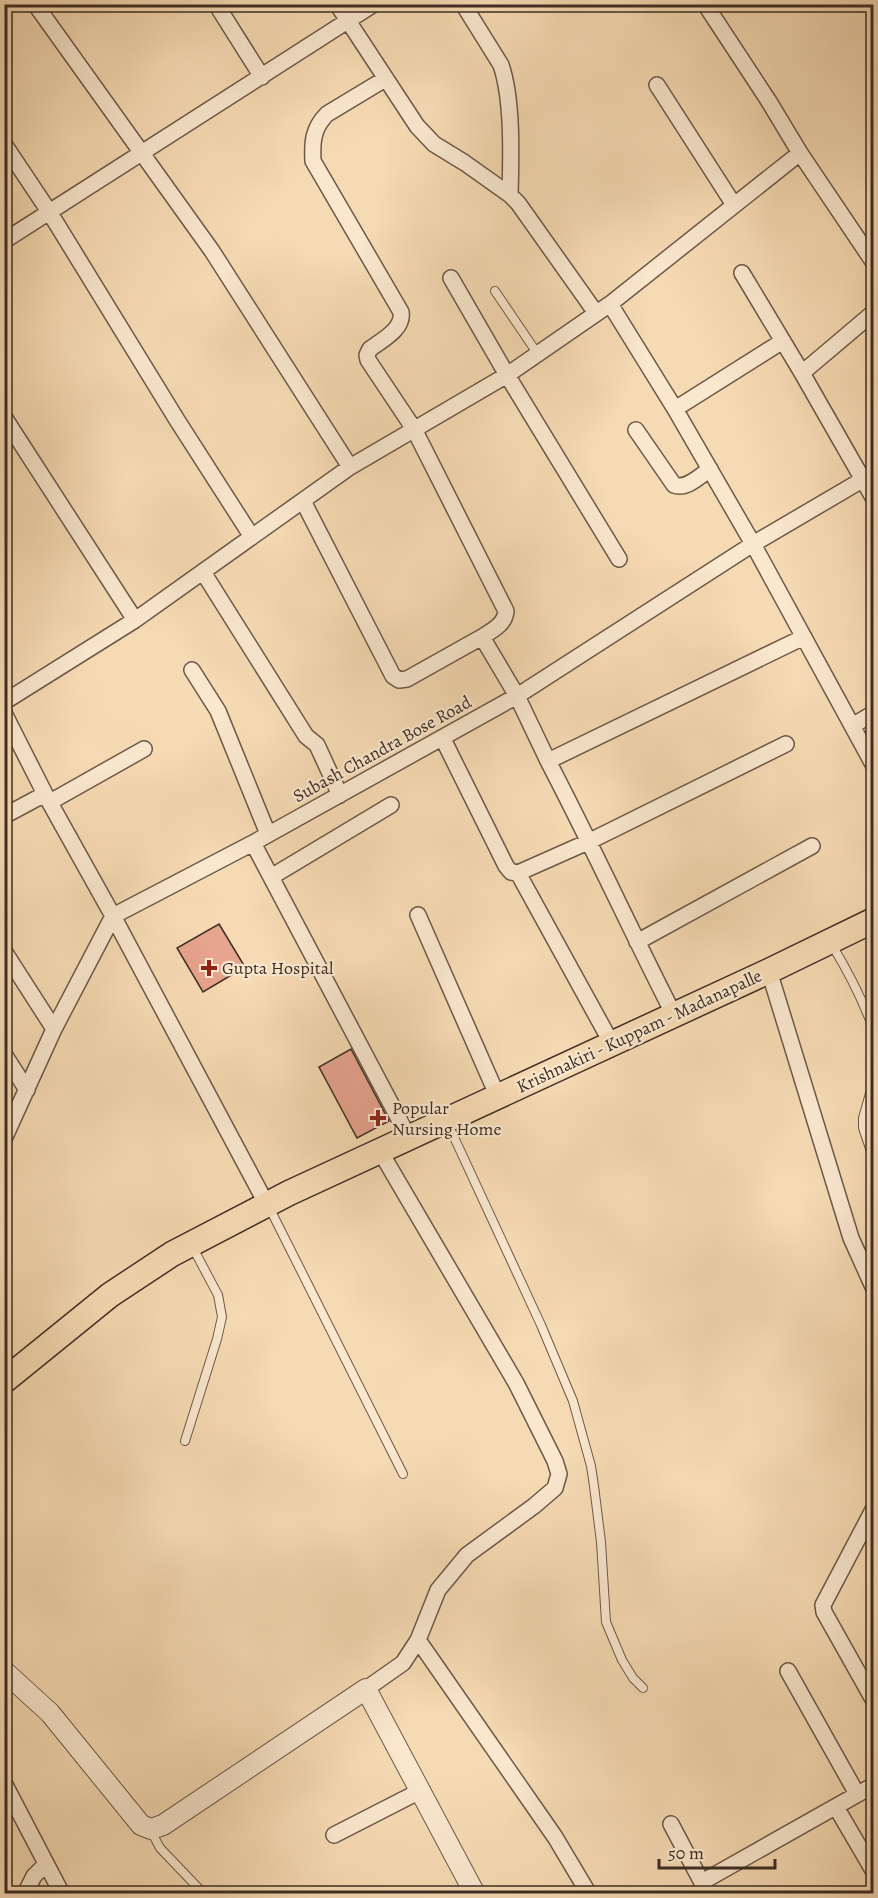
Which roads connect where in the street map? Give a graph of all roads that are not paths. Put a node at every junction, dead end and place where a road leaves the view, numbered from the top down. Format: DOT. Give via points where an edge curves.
graph roads {
  1 [pos="35,4"];
  2 [pos="216,4"];
  3 [pos="337,4"];
  4 [pos="374,4"];
  5 [pos="463,4"];
  6 [pos="705,4"];
  7 [pos="347,22"];
  8 [pos="262,77"];
  9 [pos="385,79"];
  10 [pos="657,85"];
  11 [pos="4,144"];
  12 [pos="143,153"];
  13 [pos="800,153"];
  14 [pos="510,195"];
  15 [pos="734,205"];
  16 [pos="50,213"];
  17 [pos="4,241"];
  18 [pos="873,263"];
  19 [pos="742,273"];
  20 [pos="451,278"];
  21 [pos="495,291"];
  22 [pos="610,304"];
  23 [pos="873,312"];
  24 [pos="596,313"];
  25 [pos="783,341"];
  26 [pos="537,353"];
  27 [pos="802,373"];
  28 [pos="507,375"];
  29 [pos="675,409"];
  30 [pos="4,417"];
  31 [pos="414,429"];
  32 [pos="636,430"];
  33 [pos="350,467"];
  34 [pos="710,469"];
  35 [pos="868,476"];
  36 [pos="873,499"];
  37 [pos="303,501"];
  38 [pos="252,537"];
  39 [pos="753,544"];
  40 [pos="620,559"];
  41 [pos="203,572"];
  42 [pos="135,620"];
  43 [pos="482,637"];
  44 [pos="804,637"];
  45 [pos="192,670"];
  46 [pos="517,696"];
  47 [pos="4,702"];
  48 [pos="4,713"];
  49 [pos="873,713"];
  50 [pos="852,726"];
  51 [pos="443,739"];
  52 [pos="786,744"];
  53 [pos="144,749"];
  54 [pos="548,761"];
  55 [pos="873,766"];
  56 [pos="340,795"];
  57 [pos="48,798"];
  58 [pos="391,805"];
  59 [pos="4,816"];
  60 [pos="268,834"];
  61 [pos="590,841"];
  62 [pos="253,843"];
  63 [pos="812,846"];
  64 [pos="518,873"];
  65 [pos="271,877"];
  66 [pos="418,915"];
  67 [pos="113,916"];
  68 [pos="873,920"];
  69 [pos="829,941"];
  70 [pos="637,942"];
  71 [pos="4,951"];
  72 [pos="769,971"];
  73 [pos="674,1015"];
  74 [pos="54,1029"];
  75 [pos="873,1031"];
  76 [pos="612,1044"];
  77 [pos="4,1054"];
  78 [pos="873,1079"];
  79 [pos="27,1090"];
  80 [pos="498,1097"];
  81 [pos="447,1120"];
  82 [pos="409,1138"];
  83 [pos="4,1139"];
  84 [pos="380,1151"];
  85 [pos="873,1160"];
  86 [pos="267,1204"];
  87 [pos="191,1244"];
  88 [pos="873,1289"];
  89 [pos="4,1380"];
  90 [pos="185,1441"];
  91 [pos="403,1474"];
  92 [pos="873,1508"];
  93 [pos="418,1640"];
  94 [pos="4,1671"];
  95 [pos="788,1671"];
  96 [pos="643,1688"];
  97 [pos="366,1689"];
  98 [pos="873,1701"];
  99 [pos="4,1783"];
  100 [pos="873,1785"];
  101 [pos="420,1791"];
  102 [pos="857,1794"];
  103 [pos="836,1807"];
  104 [pos="672,1824"];
  105 [pos="151,1829"];
  106 [pos="334,1835"];
  107 [pos="46,1864"];
  108 [pos="873,1872"];
  109 [pos="705,1888"];
  110 [pos="25,1893"];
  111 [pos="62,1893"];
  112 [pos="204,1893"];
  113 [pos="475,1893"];
  114 [pos="590,1893"];
  1 -- 12 [label="street"];
  2 -- 8 [label="street"];
  3 -- 7 [label="street"];
  4 -- 7 [label="street"];
  5 -- 14 [label="street" via="504,73 511,153"];
  6 -- 13 [label="street"];
  7 -- 8 [label="street"];
  7 -- 9 [label="street"];
  8 -- 12 [label="street"];
  9 -- 14 [label="street" via="434,144"];
  9 -- 31 [label="street" via="327,114 315,129 313,161 401,312 400,325 370,349 368,360"];
  10 -- 15 [label="street"];
  11 -- 16 [label="street"];
  12 -- 16 [label="street"];
  12 -- 33 [label="street" via="212,251"];
  13 -- 15 [label="street"];
  13 -- 18 [label="street"];
  14 -- 24 [label="street"];
  15 -- 22 [label="street"];
  16 -- 17 [label="street"];
  16 -- 38 [label="street"];
  19 -- 25 [label="street"];
  20 -- 28 [label="street"];
  21 -- 26 [label="lane"];
  22 -- 24 [label="street"];
  22 -- 29 [label="street"];
  23 -- 27 [label="street"];
  24 -- 26 [label="street"];
  25 -- 27 [label="street"];
  25 -- 29 [label="street"];
  26 -- 28 [label="street"];
  27 -- 35 [label="street"];
  28 -- 31 [label="street"];
  28 -- 40 [label="street"];
  29 -- 34 [label="street"];
  30 -- 42 [label="street"];
  31 -- 33 [label="street"];
  31 -- 43 [label="street" via="506,611 502,623"];
  32 -- 34 [label="street" via="674,486 683,487"];
  33 -- 37 [label="street"];
  34 -- 39 [label="street"];
  35 -- 36 [label="street"];
  35 -- 39 [label="street, Subash Chandra Bose Road"];
  37 -- 38 [label="street"];
  37 -- 43 [label="street" via="393,676 407,679"];
  38 -- 41 [label="street"];
  39 -- 44 [label="street"];
  39 -- 46 [label="street, Subash Chandra Bose Road"];
  41 -- 42 [label="street"];
  41 -- 56 [label="street" via="306,736 317,745"];
  42 -- 47 [label="street"];
  43 -- 46 [label="street"];
  44 -- 50 [label="street"];
  44 -- 54 [label="street"];
  45 -- 60 [label="street" via="218,711"];
  46 -- 51 [label="street, Subash Chandra Bose Road"];
  46 -- 54 [label="street"];
  48 -- 57 [label="street"];
  49 -- 50 [label="street"];
  50 -- 55 [label="street"];
  51 -- 56 [label="street, Subash Chandra Bose Road"];
  51 -- 64 [label="street" via="506,866"];
  52 -- 61 [label="street"];
  53 -- 57 [label="street"];
  54 -- 61 [label="street"];
  56 -- 60 [label="street, Subash Chandra Bose Road"];
  57 -- 59 [label="street"];
  57 -- 67 [label="street"];
  58 -- 65 [label="street"];
  60 -- 62 [label="street, Subash Chandra Bose Road"];
  61 -- 64 [label="street"];
  61 -- 70 [label="street"];
  62 -- 65 [label="street"];
  62 -- 67 [label="street, Subash Chandra Bose Road"];
  63 -- 70 [label="street"];
  64 -- 76 [label="street"];
  65 -- 82 [label="street"];
  66 -- 80 [label="street"];
  67 -- 74 [label="street"];
  67 -- 86 [label="street"];
  68 -- 69 [label="main road, Krishnakiri - Kuppam - Madanapalle"];
  69 -- 72 [label="main road, Krishnakiri - Kuppam - Madanapalle"];
  69 -- 75 [label="lane" via="851,976"];
  70 -- 73 [label="street"];
  71 -- 74 [label="street"];
  72 -- 73 [label="main road, Krishnakiri - Kuppam - Madanapalle"];
  72 -- 88 [label="street" via="851,1238"];
  73 -- 76 [label="main road, Krishnakiri - Kuppam - Madanapalle"];
  74 -- 79 [label="street"];
  76 -- 80 [label="main road, Krishnakiri - Kuppam - Madanapalle"];
  77 -- 79 [label="street"];
  78 -- 85 [label="lane" via="863,1118"];
  79 -- 83 [label="street"];
  80 -- 81 [label="main road, Krishnakiri - Kuppam - Madanapalle"];
  81 -- 82 [label="main road, Krishnakiri - Kuppam - Madanapalle"];
  81 -- 96 [label="lane" via="573,1401 594,1486 606,1622 622,1660"];
  82 -- 84 [label="main road, Krishnakiri - Kuppam - Madanapalle"];
  84 -- 86 [label="main road, Krishnakiri - Kuppam - Madanapalle"];
  84 -- 93 [label="street" via="516,1383 559,1474 555,1488 467,1555 438,1590"];
  86 -- 87 [label="main road, Krishnakiri - Kuppam - Madanapalle"];
  86 -- 91 [label="lane"];
  87 -- 89 [label="main road, Krishnakiri - Kuppam - Madanapalle" via="110,1295"];
  87 -- 90 [label="lane" via="218,1295 222,1317"];
  92 -- 98 [label="street" via="823,1605"];
  93 -- 97 [label="street" via="404,1663"];
  93 -- 114 [label="street"];
  94 -- 105 [label="street" via="50,1713 141,1825"];
  95 -- 102 [label="street"];
  97 -- 101 [label="street"];
  97 -- 105 [label="street" via="163,1825"];
  99 -- 107 [label="street"];
  100 -- 102 [label="street"];
  101 -- 106 [label="street"];
  101 -- 113 [label="street"];
  102 -- 103 [label="street"];
  103 -- 108 [label="street"];
  103 -- 109 [label="street"];
  104 -- 109 [label="street"];
  105 -- 112 [label="lane" via="160,1848"];
  107 -- 110 [label="street"];
  107 -- 111 [label="street"];
}
